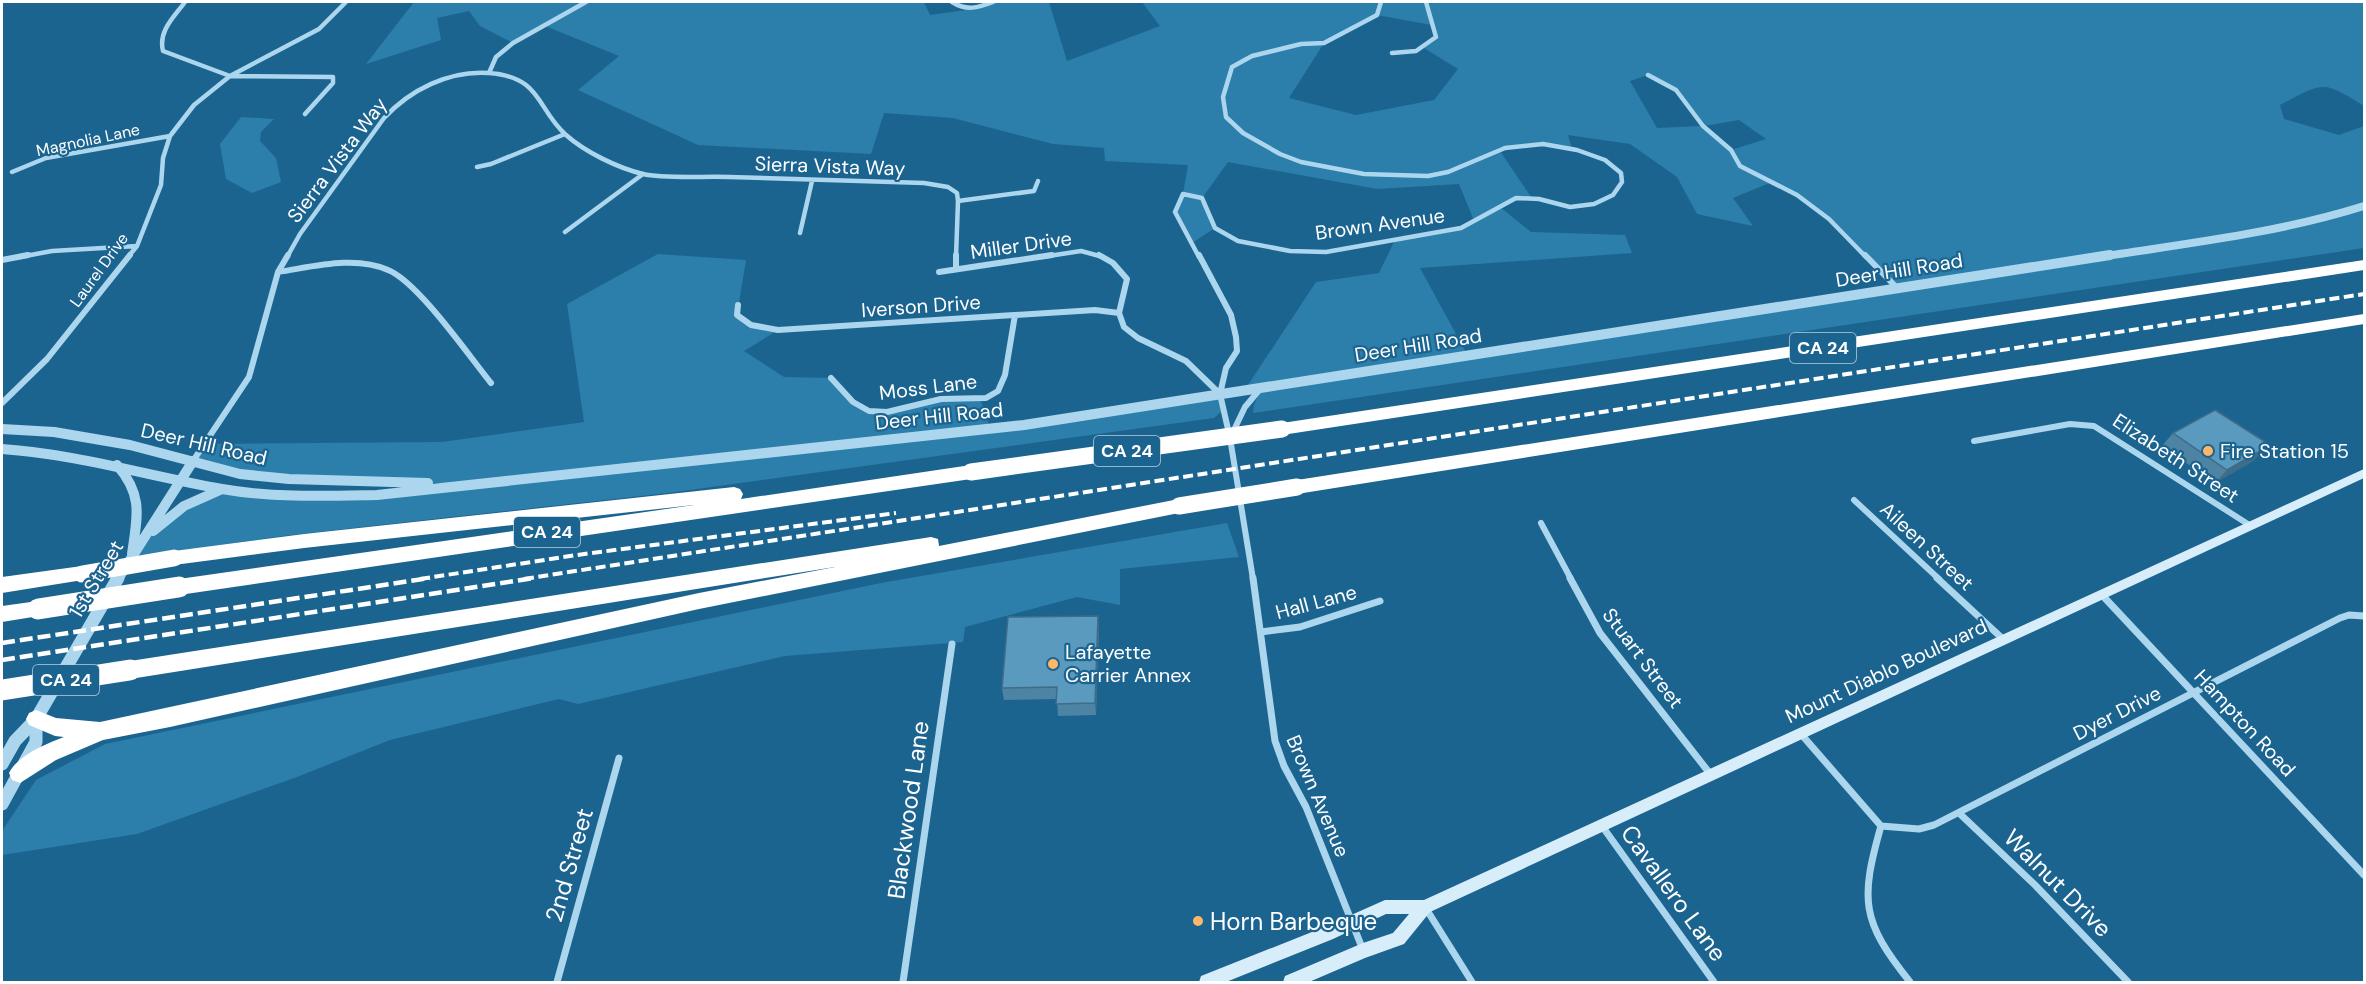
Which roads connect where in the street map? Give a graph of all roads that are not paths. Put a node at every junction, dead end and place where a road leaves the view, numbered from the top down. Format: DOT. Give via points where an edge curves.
graph roads {
  1 [pos="186,2"];
  2 [pos="346,2"];
  3 [pos="586,2"];
  4 [pos="952,2"];
  5 [pos="993,2"];
  6 [pos="1381,2"];
  7 [pos="1426,2"];
  8 [pos="1392,53"];
  9 [pos="489,73"];
  10 [pos="1648,75"];
  11 [pos="230,76"];
  12 [pos="305,114"];
  13 [pos="565,134"];
  14 [pos="170,136"];
  15 [pos="477,166"];
  16 [pos="12,172"];
  17 [pos="642,174"];
  18 [pos="812,181"];
  19 [pos="1038,181"];
  20 [pos="958,201"];
  21 [pos="2364,206"];
  22 [pos="565,232"];
  23 [pos="800,233"];
  24 [pos="137,246"];
  25 [pos="2,260"];
  26 [pos="2364,265"];
  27 [pos="956,269"];
  28 [pos="278,272"];
  29 [pos="939,272"];
  30 [pos="1897,288"];
  31 [pos="738,305"];
  32 [pos="1119,313"];
  33 [pos="1015,315"];
  34 [pos="2364,319"];
  35 [pos="831,378"];
  36 [pos="491,382"];
  37 [pos="1262,388"];
  38 [pos="1220,394"];
  39 [pos="2,403"];
  40 [pos="2,429"];
  41 [pos="1230,438"];
  42 [pos="1974,441"];
  43 [pos="2,449"];
  44 [pos="193,461"];
  45 [pos="117,465"];
  46 [pos="2364,473"];
  47 [pos="180,479"];
  48 [pos="916,480"];
  49 [pos="472,483"];
  50 [pos="224,489"];
  51 [pos="1854,500"];
  52 [pos="1541,523"];
  53 [pos="1075,525"];
  54 [pos="2251,526"];
  55 [pos="138,546"];
  56 [pos="131,558"];
  57 [pos="2,585"];
  58 [pos="2102,595"];
  59 [pos="1380,601"];
  60 [pos="2,614"];
  61 [pos="2364,616"];
  62 [pos="1261,632"];
  63 [pos="2004,640"];
  64 [pos="952,644"];
  65 [pos="2,690"];
  66 [pos="2194,692"];
  67 [pos="36,720"];
  68 [pos="101,731"];
  69 [pos="1801,734"];
  70 [pos="620,758"];
  71 [pos="11,769"];
  72 [pos="1712,775"];
  73 [pos="2,804"];
  74 [pos="1959,813"];
  75 [pos="1602,826"];
  76 [pos="1881,826"];
  77 [pos="2364,875"];
  78 [pos="1425,907"];
  79 [pos="1351,922"];
  80 [pos="1363,951"];
  81 [pos="556,982"];
  82 [pos="903,982"];
  83 [pos="1206,982"];
  84 [pos="1291,982"];
  85 [pos="1472,982"];
  86 [pos="1714,982"];
  87 [pos="1910,982"];
  88 [pos="2128,982"];
  1 -- 11 [label="street" via="162,34 163,51"];
  2 -- 11 [label="street, Laurel Drive" via="319,28"];
  3 -- 9 [label="street" via="513,43 496,57"];
  4 -- 5 [label="street" via="959,8 973,9"];
  6 -- 38 [label="street, Brown Avenue" via="1377,15 1324,43 1301,44 1252,56 1232,67 1222,108 1230,122 1283,156 1321,167 1370,174 1411,176 1446,172 1497,148 1544,144 1615,164 1622,172 1619,189 1611,197 1581,207 1511,199 1476,223 1461,228 1326,252 1290,251 1238,241 1215,228 1202,198 1183,194 1175,212 1230,315 1236,337 1237,351 1226,368"];
  7 -- 8 [label="street" via="1436,37 1424,48 1407,55"];
  9 -- 13 [label="street, Sierra Vista Way" via="532,88"];
  9 -- 28 [label="street, Sierra Vista Way" via="460,75 426,86 400,101 300,234"];
  10 -- 30 [label="street" via="1676,90 1703,126 1731,150 1740,166 1797,195 1829,219"];
  11 -- 12 [label="street" via="333,77 333,83"];
  11 -- 14 [label="street, Laurel Drive" via="194,105"];
  13 -- 15 [label="street"];
  13 -- 17 [label="street, Sierra Vista Way" via="592,154"];
  14 -- 16 [label="street, Magnolia Lane" via="46,158"];
  14 -- 24 [label="street, Laurel Drive" via="161,185"];
  17 -- 18 [label="street, Sierra Vista Way"];
  17 -- 22 [label="street"];
  18 -- 20 [label="street, Sierra Vista Way" via="924,183 948,187 957,193"];
  18 -- 23 [label="street"];
  19 -- 20 [label="street" via="1034,191"];
  20 -- 27 [label="street, Miller Drive"];
  21 -- 30 [label="street, Deer Hill Road" via="2265,231"];
  24 -- 25 [label="street" via="52,251"];
  24 -- 39 [label="street, Laurel Drive" via="47,359"];
  26 -- 48 [label="highway, CA 24, bridge" via="1282,429"];
  27 -- 29 [label="street, Miller Drive"];
  27 -- 32 [label="street, Miller Drive" via="1081,251 1096,253 1120,268 1127,279"];
  28 -- 36 [label="street" via="333,265 390,270 412,287"];
  28 -- 44 [label="street, Sierra Vista Way" via="249,377"];
  30 -- 37 [label="street, Deer Hill Road"];
  31 -- 33 [label="street, Iverson Drive" via="737,315 751,326 778,330"];
  32 -- 33 [label="street, Iverson Drive" via="1095,310"];
  32 -- 38 [label="street" via="1124,327 1186,361"];
  33 -- 35 [label="street, Moss Lane" via="1004,382 996,393 980,399 939,399 886,412 867,411 854,404"];
  34 -- 53 [label="highway, bridge"];
  37 -- 38 [label="street, Deer Hill Road"];
  37 -- 41 [label="street" via="1245,407"];
  38 -- 41 [label="street, Brown Avenue"];
  38 -- 49 [label="street, Deer Hill Road" via="1024,425"];
  40 -- 44 [label="street, Deer Hill Road" via="54,432"];
  41 -- 62 [label="street, Brown Avenue"];
  42 -- 54 [label="street, Elizabeth Street" via="2070,424 2094,426"];
  43 -- 45 [label="street, Deer Hill Road" via="31,450"];
  44 -- 47 [label="street, 1st Street"];
  44 -- 49 [label="street, Deer Hill Road" via="240,474 289,479"];
  45 -- 47 [label="street, Deer Hill Road"];
  45 -- 56 [label="street" via="133,486 140,506"];
  46 -- 54 [label="main road, Mount Diablo Boulevard"];
  47 -- 50 [label="street, Deer Hill Road"];
  47 -- 55 [label="street, 1st Street"];
  48 -- 57 [label="highway, bridge" via="664,501 276,544"];
  48 -- 60 [label="highway, CA 24, bridge"];
  49 -- 50 [label="street, Deer Hill Road" via="377,495 280,497"];
  50 -- 55 [label="street" via="184,504"];
  51 -- 63 [label="street, Aileen Street"];
  52 -- 72 [label="street, Stuart Street" via="1600,633"];
  53 -- 65 [label="highway, CA 24, bridge"];
  53 -- 68 [label="highway" via="579,626"];
  54 -- 58 [label="main road, Mount Diablo Boulevard"];
  55 -- 56 [label="street, 1st Street"];
  56 -- 67 [label="street, 1st Street"];
  58 -- 63 [label="main road, Mount Diablo Boulevard"];
  58 -- 66 [label="street, Hampton Road"];
  59 -- 62 [label="street, Hall Lane" via="1300,627"];
  61 -- 66 [label="street, Dyer Drive" via="2340,618"];
  62 -- 79 [label="street, Brown Avenue" via="1275,741 1306,807"];
  63 -- 69 [label="main road, Mount Diablo Boulevard"];
  64 -- 82 [label="street, Blackwood Lane"];
  66 -- 74 [label="street, Dyer Drive"];
  66 -- 77 [label="street, Hampton Road"];
  67 -- 68 [label="highway" via="55,727"];
  67 -- 71 [label="street, 1st Street" via="15,741"];
  67 -- 71 [label="street, 1st Street" via="36,742"];
  68 -- 71 [label="highway"];
  69 -- 72 [label="main road, Mount Diablo Boulevard"];
  69 -- 76 [label="street"];
  70 -- 81 [label="street, 2nd Street"];
  71 -- 73 [label="street, 1st Street"];
  72 -- 75 [label="main road, Mount Diablo Boulevard"];
  74 -- 76 [label="street, Dyer Drive" via="1919,829"];
  74 -- 88 [label="street, Walnut Drive"];
  75 -- 78 [label="main road, Mount Diablo Boulevard"];
  75 -- 86 [label="street, Cavallero Lane"];
  76 -- 87 [label="street" via="1867,874 1865,901 1868,917 1886,951"];
  78 -- 79 [label="main road, Mount Diablo Boulevard" via="1385,907"];
  78 -- 80 [label="main road, Mount Diablo Boulevard" via="1398,939"];
  78 -- 85 [label="street"];
  79 -- 80 [label="street, Brown Avenue"];
  79 -- 83 [label="main road, Mount Diablo Boulevard"];
  80 -- 84 [label="main road, Mount Diablo Boulevard"];
}
